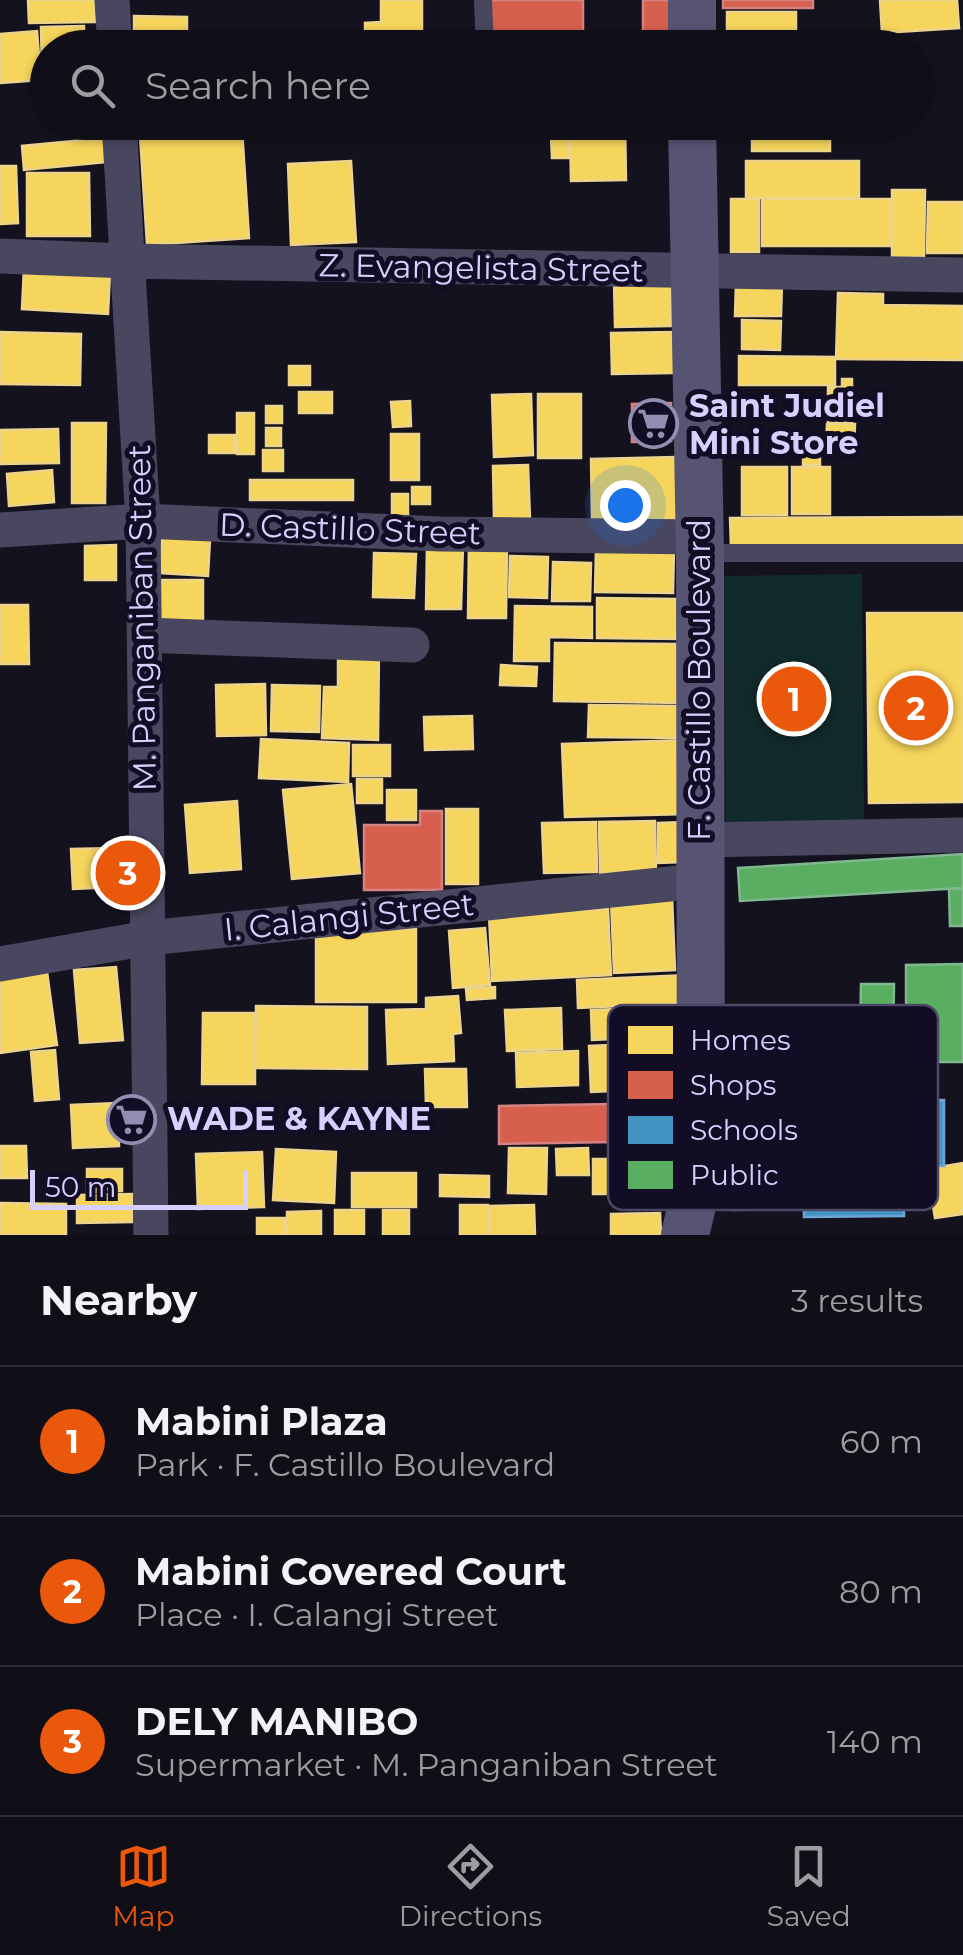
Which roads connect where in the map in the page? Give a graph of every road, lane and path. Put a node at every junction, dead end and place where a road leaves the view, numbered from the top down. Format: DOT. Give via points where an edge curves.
graph roads {
  1 [pos="112,0"];
  2 [pos="483,0"];
  3 [pos="692,0"];
  4 [pos="114,30"];
  5 [pos="484,30"];
  6 [pos="692,30"];
  7 [pos="121,140"];
  8 [pos="692,140"];
  9 [pos="0,256"];
  10 [pos="128,261"];
  11 [pos="694,272"];
  12 [pos="963,275"];
  13 [pos="143,520"];
  14 [pos="0,530"];
  15 [pos="700,545"];
  16 [pos="963,553"];
  17 [pos="145,635"];
  18 [pos="412,644"];
  19 [pos="963,835"];
  20 [pos="698,860"];
  21 [pos="148,938"];
  22 [pos="0,964"];
  23 [pos="699,1005"];
  24 [pos="691,1210"];
  25 [pos="151,1235"];
  26 [pos="685,1235"];
  1 -- 4 [label="street"];
  2 -- 5 [label="lane"];
  3 -- 6 [label="main road"];
  7 -- 10 [label="street, M. Panganiban Street"];
  8 -- 11 [label="main road, F. Castillo Boulevard"];
  9 -- 10 [label="street, Z. Evangelista Street"];
  10 -- 11 [label="street, Z. Evangelista Street"];
  10 -- 13 [label="street, M. Panganiban Street"];
  11 -- 12 [label="street, Z. Evangelista Street"];
  11 -- 15 [label="main road, F. Castillo Boulevard"];
  13 -- 14 [label="street, D. Castillo Street"];
  13 -- 15 [label="street, D. Castillo Street"];
  13 -- 17 [label="street, M. Panganiban Street"];
  15 -- 16 [label="lane, D. Castillo Street"];
  15 -- 20 [label="main road, F. Castillo Boulevard"];
  17 -- 18 [label="street"];
  17 -- 21 [label="street, M. Panganiban Street"];
  19 -- 20 [label="street, I. Calangi Street"];
  20 -- 21 [label="street, I. Calangi Street"];
  20 -- 23 [label="main road, F. Castillo Boulevard"];
  21 -- 22 [label="street, I. Calangi Street"];
  21 -- 25 [label="street, M. Panganiban Street"];
  24 -- 26 [label="main road, F. Castillo Boulevard"];
}
